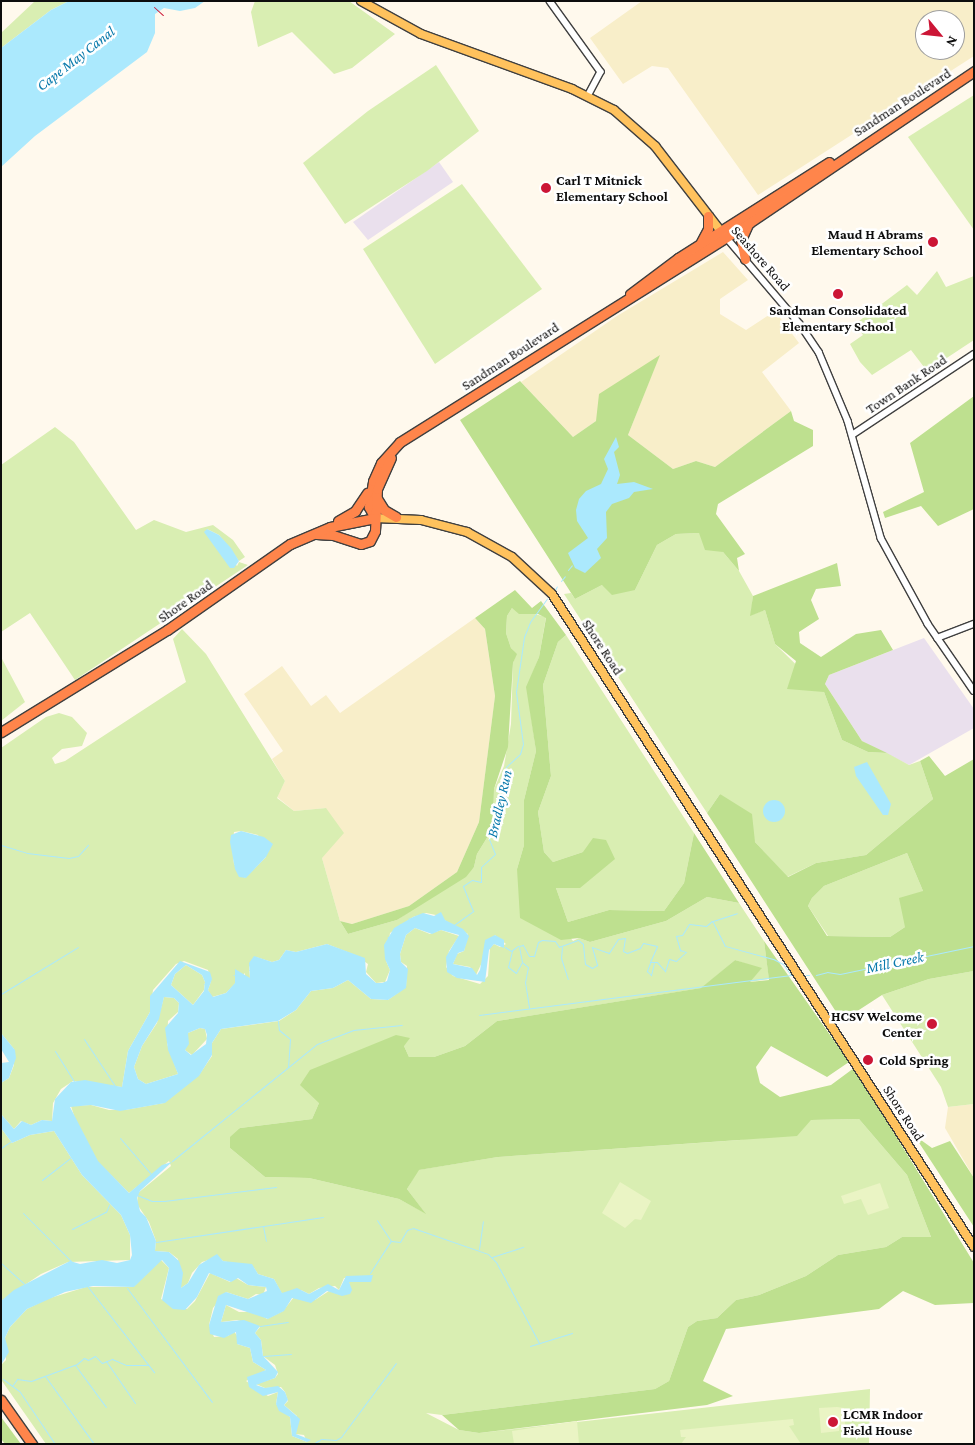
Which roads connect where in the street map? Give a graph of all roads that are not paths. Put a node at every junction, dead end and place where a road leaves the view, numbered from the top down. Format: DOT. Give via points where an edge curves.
graph roads {
  1 [pos="361,1"];
  2 [pos="550,1"];
  3 [pos="974,71"];
  4 [pos="588,96"];
  5 [pos="844,156"];
  6 [pos="708,216"];
  7 [pos="749,223"];
  8 [pos="723,234"];
  9 [pos="700,245"];
  10 [pos="745,259"];
  11 [pos="628,296"];
  12 [pos="974,354"];
  13 [pos="852,435"];
  14 [pos="407,440"];
  15 [pos="372,481"];
  16 [pos="376,498"];
  17 [pos="375,518"];
  18 [pos="396,518"];
  19 [pos="330,527"];
  20 [pos="311,534"];
  21 [pos="974,624"];
  22 [pos="937,638"];
  23 [pos="974,691"];
  24 [pos="1,732"];
  25 [pos="974,1247"];
  26 [pos="1,1400"];
  27 [pos="32,1444"];
  1 -- 4 [label="main road, Seashore Road" via="420,34"];
  2 -- 4 [label="street" via="601,72"];
  3 -- 5 [label="highway, Sandman Boulevard"];
  4 -- 6 [label="main road, Seashore Road" via="614,110 655,146"];
  5 -- 7 [label="highway, Sandman Boulevard"];
  5 -- 8 [label="highway, Sandman Boulevard" via="784,189"];
  6 -- 8 [label="main road, Seashore Road"];
  6 -- 9 [label="highway" via="707,231"];
  7 -- 8 [label="highway, Sandman Boulevard"];
  7 -- 10 [label="highway" via="741,240"];
  8 -- 9 [label="highway, Sandman Boulevard"];
  8 -- 10 [label="street, Seashore Road"];
  8 -- 11 [label="highway, Sandman Boulevard"];
  9 -- 11 [label="highway, Sandman Boulevard" via="637,286"];
  10 -- 13 [label="street, Seashore Road" via="814,343"];
  11 -- 14 [label="highway, Sandman Boulevard"];
  12 -- 13 [label="street, Town Bank Road"];
  13 -- 22 [label="street, Seashore Road" via="876,526"];
  14 -- 15 [label="highway, Sandman Boulevard" via="400,442 385,458"];
  14 -- 16 [label="highway, Sandman Boulevard" via="384,470"];
  15 -- 17 [label="highway, Sandman Boulevard" via="368,507"];
  15 -- 19 [label="highway" via="359,507"];
  16 -- 17 [label="highway, Sandman Boulevard"];
  16 -- 18 [label="highway" via="384,510"];
  17 -- 18 [label="main road, Shore Road"];
  17 -- 19 [label="highway, Shore Road"];
  17 -- 20 [label="highway" via="374,535 364,544 333,535"];
  18 -- 25 [label="main road, Shore Road" via="439,523 483,539 522,564 552,594"];
  19 -- 20 [label="highway, Shore Road"];
  20 -- 24 [label="highway, Shore Road" via="284,548 149,642"];
  21 -- 22 [label="street"];
  22 -- 23 [label="street, Seashore Road"];
  26 -- 27 [label="highway"];
}
